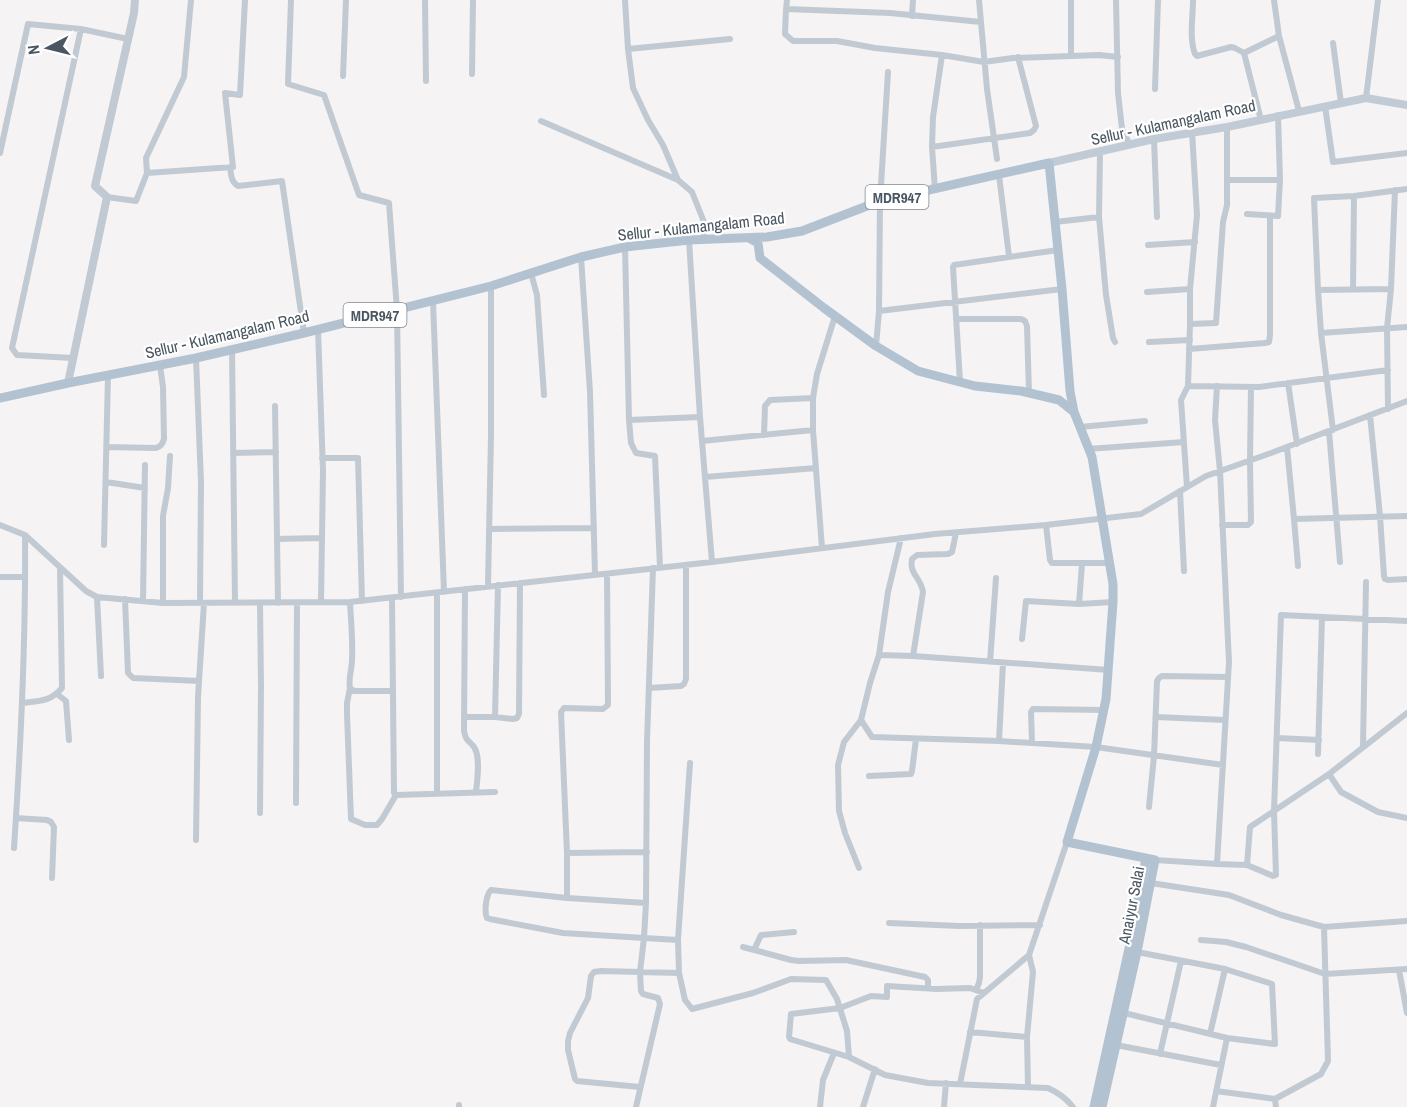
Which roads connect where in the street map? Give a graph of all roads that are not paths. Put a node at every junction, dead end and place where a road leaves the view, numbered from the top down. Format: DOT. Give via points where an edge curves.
graph roads {
  1 [pos="135,0"];
  2 [pos="191,0"];
  3 [pos="245,0"];
  4 [pos="291,0"];
  5 [pos="346,0"];
  6 [pos="425,0"];
  7 [pos="473,0"];
  8 [pos="625,0"];
  9 [pos="787,0"];
  10 [pos="913,0"];
  11 [pos="979,0"];
  12 [pos="1071,0"];
  13 [pos="1116,0"];
  14 [pos="1158,0"];
  15 [pos="1194,0"];
  16 [pos="1274,0"];
  17 [pos="1378,0"];
  18 [pos="786,9"];
  19 [pos="912,16"];
  20 [pos="981,22"];
  21 [pos="81,29"];
  22 [pos="1279,36"];
  23 [pos="128,39"];
  24 [pos="730,39"];
  25 [pos="1333,43"];
  26 [pos="628,49"];
  27 [pos="1240,51"];
  28 [pos="942,55"];
  29 [pos="1071,56"];
  30 [pos="1018,57"];
  31 [pos="1118,57"];
  32 [pos="984,62"];
  33 [pos="888,72"];
  34 [pos="472,74"];
  35 [pos="343,76"];
  36 [pos="426,81"];
  37 [pos="1155,88"];
  38 [pos="1366,98"];
  39 [pos="1341,103"];
  40 [pos="1407,105"];
  41 [pos="1325,106"];
  42 [pos="1299,111"];
  43 [pos="1278,116"];
  44 [pos="1261,120"];
  45 [pos="541,121"];
  46 [pos="1227,127"];
  47 [pos="1192,132"];
  48 [pos="995,138"];
  49 [pos="1154,139"];
  50 [pos="1130,145"];
  51 [pos="932,147"];
  52 [pos="0,151"];
  53 [pos="1100,152"];
  54 [pos="1407,153"];
  55 [pos="997,159"];
  56 [pos="1048,163"];
  57 [pos="230,167"];
  58 [pos="147,173"];
  59 [pos="999,175"];
  60 [pos="678,180"];
  61 [pos="1227,180"];
  62 [pos="1280,180"];
  63 [pos="935,186"];
  64 [pos="1407,189"];
  65 [pos="1395,190"];
  66 [pos="1354,196"];
  67 [pos="107,197"];
  68 [pos="880,201"];
  69 [pos="1247,214"];
  70 [pos="1270,216"];
  71 [pos="1099,217"];
  72 [pos="1157,217"];
  73 [pos="1055,222"];
  74 [pos="749,238"];
  75 [pos="689,240"];
  76 [pos="704,240"];
  77 [pos="1195,242"];
  78 [pos="1148,245"];
  79 [pos="625,247"];
  80 [pos="1058,250"];
  81 [pos="1009,256"];
  82 [pos="581,257"];
  83 [pos="531,273"];
  84 [pos="491,286"];
  85 [pos="1062,289"];
  86 [pos="1190,289"];
  87 [pos="1353,289"];
  88 [pos="1391,289"];
  89 [pos="1318,290"];
  90 [pos="1147,292"];
  91 [pos="433,301"];
  92 [pos="955,302"];
  93 [pos="397,310"];
  94 [pos="879,311"];
  95 [pos="835,316"];
  96 [pos="956,319"];
  97 [pos="1190,324"];
  98 [pos="1407,327"];
  99 [pos="1388,328"];
  100 [pos="318,329"];
  101 [pos="304,333"];
  102 [pos="1321,333"];
  103 [pos="1190,340"];
  104 [pos="1115,342"];
  105 [pos="1149,342"];
  106 [pos="876,346"];
  107 [pos="232,349"];
  108 [pos="1189,349"];
  109 [pos="73,358"];
  110 [pos="196,358"];
  111 [pos="160,364"];
  112 [pos="1388,370"];
  113 [pos="108,376"];
  114 [pos="1326,378"];
  115 [pos="960,382"];
  116 [pos="69,383"];
  117 [pos="1288,383"];
  118 [pos="1188,386"];
  119 [pos="1216,386"];
  120 [pos="1251,387"];
  121 [pos="1029,393"];
  122 [pos="544,395"];
  123 [pos="0,398"];
  124 [pos="813,398"];
  125 [pos="1407,401"];
  126 [pos="275,406"];
  127 [pos="1388,409"];
  128 [pos="1074,412"];
  129 [pos="1370,416"];
  130 [pos="700,417"];
  131 [pos="629,420"];
  132 [pos="1144,421"];
  133 [pos="1080,427"];
  134 [pos="813,430"];
  135 [pos="1331,430"];
  136 [pos="765,435"];
  137 [pos="702,441"];
  138 [pos="1184,442"];
  139 [pos="1297,444"];
  140 [pos="107,447"];
  141 [pos="1287,447"];
  142 [pos="1088,449"];
  143 [pos="276,452"];
  144 [pos="233,453"];
  145 [pos="170,456"];
  146 [pos="322,458"];
  147 [pos="1250,461"];
  148 [pos="146,465"];
  149 [pos="816,468"];
  150 [pos="1220,471"];
  151 [pos="705,477"];
  152 [pos="106,482"];
  153 [pos="1187,487"];
  154 [pos="145,488"];
  155 [pos="1180,491"];
  156 [pos="1380,516"];
  157 [pos="1407,516"];
  158 [pos="1103,517"];
  159 [pos="1336,518"];
  160 [pos="1293,519"];
  161 [pos="0,525"];
  162 [pos="1046,525"];
  163 [pos="1222,525"];
  164 [pos="594,528"];
  165 [pos="489,529"];
  166 [pos="956,533"];
  167 [pos="25,535"];
  168 [pos="322,538"];
  169 [pos="901,538"];
  170 [pos="277,539"];
  171 [pos="104,545"];
  172 [pos="822,548"];
  173 [pos="712,562"];
  174 [pos="1340,562"];
  175 [pos="1110,563"];
  176 [pos="1082,564"];
  177 [pos="686,565"];
  178 [pos="1298,566"];
  179 [pos="657,568"];
  180 [pos="60,569"];
  181 [pos="1184,571"];
  182 [pos="607,573"];
  183 [pos="595,574"];
  184 [pos="0,577"];
  185 [pos="25,577"];
  186 [pos="996,578"];
  187 [pos="1407,579"];
  188 [pos="1366,582"];
  189 [pos="520,583"];
  190 [pos="498,585"];
  191 [pos="488,586"];
  192 [pos="465,589"];
  193 [pos="440,592"];
  194 [pos="96,597"];
  195 [pos="401,597"];
  196 [pos="392,598"];
  197 [pos="125,599"];
  198 [pos="143,601"];
  199 [pos="362,601"];
  200 [pos="321,602"];
  201 [pos="350,602"];
  202 [pos="1113,602"];
  203 [pos="163,603"];
  204 [pos="202,603"];
  205 [pos="236,603"];
  206 [pos="260,603"];
  207 [pos="278,603"];
  208 [pos="297,603"];
  209 [pos="1078,604"];
  210 [pos="1322,617"];
  211 [pos="1366,619"];
  212 [pos="1407,621"];
  213 [pos="1022,639"];
  214 [pos="879,655"];
  215 [pos="913,656"];
  216 [pos="990,662"];
  217 [pos="1003,663"];
  218 [pos="1109,670"];
  219 [pos="101,676"];
  220 [pos="1228,677"];
  221 [pos="199,681"];
  222 [pos="350,688"];
  223 [pos="649,688"];
  224 [pos="392,691"];
  225 [pos="57,694"];
  226 [pos="22,703"];
  227 [pos="1104,710"];
  228 [pos="1407,713"];
  229 [pos="464,717"];
  230 [pos="495,717"];
  231 [pos="1156,717"];
  232 [pos="861,720"];
  233 [pos="1225,720"];
  234 [pos="1277,738"];
  235 [pos="916,739"];
  236 [pos="69,740"];
  237 [pos="1319,740"];
  238 [pos="999,741"];
  239 [pos="1032,743"];
  240 [pos="1363,746"];
  241 [pos="1096,747"];
  242 [pos="1318,754"];
  243 [pos="1154,756"];
  244 [pos="690,763"];
  245 [pos="1223,765"];
  246 [pos="1329,774"];
  247 [pos="869,776"];
  248 [pos="476,792"];
  249 [pos="495,792"];
  250 [pos="437,793"];
  251 [pos="396,795"];
  252 [pos="296,803"];
  253 [pos="1149,807"];
  254 [pos="1274,811"];
  255 [pos="260,813"];
  256 [pos="16,818"];
  257 [pos="1407,819"];
  258 [pos="196,840"];
  259 [pos="1067,842"];
  260 [pos="14,848"];
  261 [pos="646,852"];
  262 [pos="567,853"];
  263 [pos="1150,859"];
  264 [pos="1217,864"];
  265 [pos="1247,865"];
  266 [pos="859,868"];
  267 [pos="52,878"];
  268 [pos="1151,883"];
  269 [pos="567,898"];
  270 [pos="646,903"];
  271 [pos="1407,921"];
  272 [pos="889,923"];
  273 [pos="1040,925"];
  274 [pos="980,926"];
  275 [pos="1324,927"];
  276 [pos="794,932"];
  277 [pos="644,938"];
  278 [pos="678,940"];
  279 [pos="1201,940"];
  280 [pos="744,946"];
  281 [pos="754,950"];
  282 [pos="1137,952"];
  283 [pos="1029,956"];
  284 [pos="1181,961"];
  285 [pos="1225,969"];
  286 [pos="1407,969"];
  287 [pos="1399,970"];
  288 [pos="640,972"];
  289 [pos="680,973"];
  290 [pos="1325,974"];
  291 [pos="928,988"];
  292 [pos="976,990"];
  293 [pos="984,993"];
  294 [pos="840,1008"];
  295 [pos="1124,1013"];
  296 [pos="1407,1013"];
  297 [pos="1167,1024"];
  298 [pos="970,1032"];
  299 [pos="1210,1034"];
  300 [pos="1027,1037"];
  301 [pos="1227,1038"];
  302 [pos="1116,1045"];
  303 [pos="834,1053"];
  304 [pos="1160,1054"];
  305 [pos="849,1057"];
  306 [pos="1221,1065"];
  307 [pos="875,1069"];
  308 [pos="946,1083"];
  309 [pos="960,1084"];
  310 [pos="1028,1086"];
  311 [pos="640,1087"];
  312 [pos="1216,1091"];
  313 [pos="1275,1099"];
  314 [pos="636,1107"];
  315 [pos="820,1107"];
  316 [pos="863,1107"];
  317 [pos="944,1107"];
  318 [pos="1073,1107"];
  319 [pos="1094,1107"];
  320 [pos="1102,1107"];
  321 [pos="1213,1107"];
  322 [pos="1276,1107"];
  1 -- 23 [label="street"];
  2 -- 58 [label="street" via="184,76 146,158"];
  3 -- 57 [label="street" via="240,95 225,93"];
  4 -- 93 [label="street" via="288,84 324,95 359,195 389,203"];
  5 -- 35 [label="street"];
  6 -- 36 [label="street"];
  7 -- 34 [label="street"];
  8 -- 26 [label="street"];
  9 -- 18 [label="street"];
  10 -- 19 [label="street"];
  11 -- 20 [label="street"];
  12 -- 29 [label="street"];
  13 -- 31 [label="street"];
  14 -- 37 [label="street"];
  15 -- 27 [label="street" via="1195,54 1231,47"];
  16 -- 22 [label="street"];
  17 -- 38 [label="street"];
  18 -- 19 [label="street"];
  18 -- 28 [label="street" via="785,34 794,41 837,42"];
  19 -- 20 [label="street"];
  20 -- 32 [label="street"];
  21 -- 23 [label="street"];
  21 -- 52 [label="street" via="28,24"];
  21 -- 109 [label="street" via="12,348 17,355"];
  22 -- 27 [label="street"];
  22 -- 42 [label="street"];
  23 -- 67 [label="street" via="95,186"];
  24 -- 26 [label="street"];
  25 -- 39 [label="street"];
  26 -- 60 [label="street" via="633,88"];
  27 -- 44 [label="street"];
  28 -- 32 [label="street"];
  28 -- 51 [label="street"];
  29 -- 30 [label="street"];
  29 -- 31 [label="street"];
  30 -- 32 [label="street"];
  30 -- 48 [label="street" via="1036,126 1030,133"];
  31 -- 50 [label="street" via="1122,129"];
  32 -- 48 [label="street"];
  33 -- 68 [label="street"];
  38 -- 39 [label="main road, Sellur - Kulamangalam Road / MDR947"];
  38 -- 40 [label="main road, Sellur - Kulamangalam Road / MDR947"];
  39 -- 41 [label="main road, Sellur - Kulamangalam Road / MDR947"];
  41 -- 42 [label="main road, Sellur - Kulamangalam Road / MDR947"];
  41 -- 54 [label="street" via="1333,162"];
  42 -- 43 [label="main road, Sellur - Kulamangalam Road / MDR947"];
  43 -- 44 [label="main road, Sellur - Kulamangalam Road / MDR947"];
  43 -- 62 [label="street"];
  44 -- 46 [label="main road, Sellur - Kulamangalam Road / MDR947"];
  45 -- 60 [label="street"];
  46 -- 47 [label="main road, Sellur - Kulamangalam Road / MDR947"];
  46 -- 61 [label="street"];
  47 -- 49 [label="main road, Sellur - Kulamangalam Road / MDR947"];
  47 -- 77 [label="street"];
  48 -- 51 [label="street"];
  48 -- 55 [label="street"];
  49 -- 50 [label="main road, Sellur - Kulamangalam Road / MDR947"];
  49 -- 72 [label="street"];
  50 -- 53 [label="main road, Sellur - Kulamangalam Road / MDR947"];
  51 -- 63 [label="street"];
  53 -- 56 [label="main road, Sellur - Kulamangalam Road / MDR947"];
  53 -- 71 [label="street"];
  56 -- 59 [label="main road, Sellur - Kulamangalam Road / MDR947"];
  56 -- 73 [label="main road"];
  57 -- 58 [label="street"];
  57 -- 101 [label="street" via="238,186 282,181"];
  58 -- 67 [label="street" via="136,201"];
  59 -- 63 [label="main road, Sellur - Kulamangalam Road / MDR947"];
  59 -- 81 [label="street"];
  60 -- 76 [label="street" via="692,192 704,222"];
  61 -- 62 [label="street"];
  61 -- 97 [label="street" via="1216,323"];
  62 -- 70 [label="street" via="1278,216"];
  63 -- 68 [label="main road, Sellur - Kulamangalam Road / MDR947"];
  64 -- 65 [label="street"];
  65 -- 66 [label="street"];
  65 -- 88 [label="street"];
  66 -- 87 [label="street"];
  66 -- 89 [label="street" via="1314,198"];
  67 -- 109 [label="street"];
  68 -- 74 [label="main road, Sellur - Kulamangalam Road / MDR947" via="802,231"];
  68 -- 94 [label="street"];
  69 -- 70 [label="street"];
  70 -- 108 [label="street" via="1269,342"];
  71 -- 73 [label="street"];
  71 -- 104 [label="street"];
  73 -- 80 [label="main road"];
  74 -- 76 [label="main road, Sellur - Kulamangalam Road / MDR947"];
  74 -- 95 [label="main road" via="758,243 760,258"];
  75 -- 76 [label="main road, Sellur - Kulamangalam Road / MDR947"];
  75 -- 79 [label="main road, Sellur - Kulamangalam Road / MDR947"];
  75 -- 130 [label="street"];
  77 -- 78 [label="street"];
  77 -- 86 [label="street"];
  79 -- 82 [label="main road, Sellur - Kulamangalam Road / MDR947"];
  79 -- 131 [label="street"];
  80 -- 81 [label="street"];
  80 -- 85 [label="main road"];
  81 -- 92 [label="street" via="954,265"];
  82 -- 83 [label="main road, Sellur - Kulamangalam Road / MDR947"];
  82 -- 164 [label="street"];
  83 -- 84 [label="main road, Sellur - Kulamangalam Road / MDR947"];
  83 -- 122 [label="street" via="537,295"];
  84 -- 91 [label="main road, Sellur - Kulamangalam Road / MDR947"];
  84 -- 165 [label="street"];
  85 -- 92 [label="street"];
  85 -- 128 [label="main road"];
  86 -- 90 [label="street"];
  86 -- 97 [label="street"];
  87 -- 88 [label="street"];
  87 -- 89 [label="street"];
  88 -- 99 [label="street"];
  89 -- 102 [label="street"];
  91 -- 93 [label="main road, Sellur - Kulamangalam Road / MDR947"];
  91 -- 193 [label="street"];
  92 -- 94 [label="street"];
  92 -- 96 [label="street"];
  93 -- 100 [label="main road, Sellur - Kulamangalam Road / MDR947"];
  93 -- 195 [label="street"];
  94 -- 106 [label="street"];
  95 -- 106 [label="main road"];
  95 -- 124 [label="street"];
  96 -- 115 [label="street"];
  96 -- 121 [label="street" via="1025,321"];
  97 -- 103 [label="street"];
  98 -- 99 [label="street"];
  99 -- 102 [label="street"];
  99 -- 112 [label="street"];
  100 -- 101 [label="main road, Sellur - Kulamangalam Road / MDR947"];
  100 -- 146 [label="street"];
  101 -- 107 [label="main road, Sellur - Kulamangalam Road / MDR947"];
  102 -- 114 [label="street"];
  103 -- 105 [label="street"];
  103 -- 108 [label="street"];
  106 -- 115 [label="main road" via="918,371"];
  107 -- 110 [label="main road, Sellur - Kulamangalam Road / MDR947"];
  107 -- 144 [label="street"];
  108 -- 118 [label="street"];
  109 -- 116 [label="street"];
  110 -- 111 [label="main road, Sellur - Kulamangalam Road / MDR947"];
  110 -- 204 [label="street"];
  111 -- 113 [label="main road, Sellur - Kulamangalam Road / MDR947"];
  111 -- 140 [label="street" via="163,444 156,448"];
  112 -- 114 [label="street"];
  112 -- 127 [label="street"];
  113 -- 116 [label="main road, Sellur - Kulamangalam Road / MDR947"];
  113 -- 140 [label="street"];
  114 -- 117 [label="street"];
  114 -- 135 [label="street"];
  115 -- 121 [label="main road"];
  116 -- 123 [label="main road, Sellur - Kulamangalam Road / MDR947"];
  117 -- 120 [label="street"];
  117 -- 139 [label="street"];
  118 -- 119 [label="street"];
  118 -- 138 [label="street" via="1181,400"];
  119 -- 120 [label="street"];
  119 -- 150 [label="street"];
  120 -- 147 [label="street"];
  121 -- 128 [label="main road" via="1059,400"];
  124 -- 134 [label="street"];
  124 -- 136 [label="street" via="770,400 765,406"];
  125 -- 127 [label="street"];
  126 -- 143 [label="street"];
  127 -- 129 [label="street"];
  128 -- 133 [label="main road"];
  129 -- 135 [label="street"];
  129 -- 156 [label="street"];
  130 -- 131 [label="street"];
  130 -- 137 [label="street"];
  131 -- 179 [label="street" via="636,453 655,456"];
  132 -- 133 [label="street"];
  133 -- 142 [label="main road"];
  134 -- 136 [label="street"];
  134 -- 149 [label="street"];
  135 -- 139 [label="street"];
  135 -- 159 [label="street"];
  136 -- 137 [label="street"];
  137 -- 151 [label="street"];
  138 -- 142 [label="street"];
  138 -- 153 [label="street"];
  139 -- 141 [label="street"];
  140 -- 152 [label="street"];
  141 -- 147 [label="street"];
  141 -- 160 [label="street"];
  142 -- 158 [label="main road"];
  143 -- 144 [label="street"];
  143 -- 170 [label="street"];
  144 -- 205 [label="street"];
  145 -- 203 [label="street" via="163,516"];
  146 -- 168 [label="street"];
  146 -- 199 [label="street" via="358,458"];
  147 -- 150 [label="street"];
  147 -- 163 [label="street" via="1251,522"];
  148 -- 154 [label="street"];
  149 -- 151 [label="street"];
  149 -- 172 [label="street"];
  150 -- 153 [label="street"];
  150 -- 163 [label="street"];
  151 -- 173 [label="street"];
  152 -- 154 [label="street"];
  152 -- 171 [label="street"];
  153 -- 155 [label="street"];
  154 -- 198 [label="street"];
  155 -- 158 [label="street" via="1141,513"];
  155 -- 181 [label="street"];
  156 -- 157 [label="street"];
  156 -- 159 [label="street"];
  156 -- 187 [label="street" via="1385,579"];
  158 -- 162 [label="street"];
  158 -- 175 [label="main road"];
  159 -- 160 [label="street"];
  159 -- 174 [label="street"];
  160 -- 178 [label="street"];
  161 -- 167 [label="street"];
  162 -- 166 [label="street"];
  162 -- 176 [label="street" via="1052,563"];
  163 -- 220 [label="street"];
  164 -- 165 [label="street"];
  164 -- 183 [label="street"];
  165 -- 191 [label="street"];
  166 -- 169 [label="street"];
  166 -- 215 [label="street" via="948,554 917,555 912,559 911,569 923,591"];
  167 -- 180 [label="street"];
  167 -- 185 [label="street"];
  168 -- 170 [label="street"];
  168 -- 200 [label="street"];
  169 -- 172 [label="street"];
  169 -- 214 [label="street"];
  170 -- 207 [label="street"];
  172 -- 173 [label="street"];
  173 -- 177 [label="street"];
  175 -- 176 [label="street"];
  175 -- 202 [label="main road"];
  176 -- 209 [label="street"];
  177 -- 179 [label="street"];
  177 -- 223 [label="street" via="686,679 681,686"];
  179 -- 182 [label="street"];
  179 -- 223 [label="street"];
  180 -- 194 [label="street"];
  180 -- 225 [label="street" via="62,688"];
  182 -- 183 [label="street"];
  182 -- 262 [label="street" via="608,705 603,709 564,708 561,712"];
  183 -- 189 [label="street"];
  184 -- 185 [label="street"];
  185 -- 226 [label="street"];
  186 -- 216 [label="street"];
  188 -- 211 [label="street"];
  189 -- 190 [label="street"];
  189 -- 230 [label="street" via="519,714 513,719"];
  190 -- 191 [label="street"];
  190 -- 230 [label="street"];
  191 -- 192 [label="street"];
  192 -- 193 [label="street"];
  192 -- 229 [label="street"];
  193 -- 195 [label="street"];
  193 -- 250 [label="street"];
  194 -- 197 [label="street"];
  194 -- 219 [label="street"];
  195 -- 196 [label="street"];
  196 -- 199 [label="street"];
  196 -- 224 [label="street"];
  197 -- 198 [label="street"];
  197 -- 221 [label="street" via="130,676"];
  198 -- 203 [label="street"];
  199 -- 201 [label="street"];
  200 -- 201 [label="street"];
  200 -- 208 [label="street"];
  201 -- 222 [label="street"];
  202 -- 209 [label="street"];
  202 -- 218 [label="main road"];
  203 -- 204 [label="street"];
  204 -- 205 [label="street"];
  204 -- 221 [label="street"];
  205 -- 206 [label="street"];
  206 -- 207 [label="street"];
  206 -- 255 [label="street"];
  207 -- 208 [label="street"];
  208 -- 252 [label="street"];
  209 -- 213 [label="street" via="1026,601"];
  210 -- 211 [label="street"];
  210 -- 234 [label="street" via="1281,615"];
  210 -- 237 [label="street"];
  211 -- 212 [label="street"];
  211 -- 240 [label="street"];
  214 -- 215 [label="street"];
  214 -- 232 [label="street"];
  215 -- 216 [label="street"];
  216 -- 217 [label="street"];
  217 -- 218 [label="street"];
  217 -- 238 [label="street"];
  218 -- 227 [label="main road"];
  220 -- 231 [label="street" via="1162,676 1157,681"];
  220 -- 233 [label="street"];
  221 -- 258 [label="street"];
  222 -- 224 [label="street"];
  222 -- 251 [label="street" via="347,714 351,819 377,825"];
  223 -- 261 [label="street"];
  224 -- 251 [label="street"];
  225 -- 226 [label="street"];
  225 -- 236 [label="street" via="66,701"];
  226 -- 256 [label="street"];
  227 -- 239 [label="street" via="1033,709"];
  227 -- 241 [label="main road"];
  228 -- 240 [label="street"];
  229 -- 230 [label="street"];
  229 -- 248 [label="street" via="465,737 477,754"];
  231 -- 233 [label="street"];
  231 -- 243 [label="street"];
  232 -- 235 [label="street" via="872,737"];
  232 -- 266 [label="street" via="844,742 838,765 839,811"];
  233 -- 245 [label="street"];
  234 -- 237 [label="street"];
  234 -- 254 [label="street"];
  235 -- 238 [label="street"];
  235 -- 247 [label="street" via="910,774"];
  237 -- 242 [label="street"];
  238 -- 239 [label="street"];
  239 -- 241 [label="street"];
  240 -- 246 [label="street"];
  241 -- 243 [label="street"];
  241 -- 259 [label="main road"];
  243 -- 245 [label="street"];
  243 -- 253 [label="street"];
  244 -- 278 [label="street"];
  245 -- 264 [label="street"];
  246 -- 254 [label="street"];
  246 -- 257 [label="street" via="1341,792 1378,812"];
  248 -- 249 [label="street"];
  248 -- 250 [label="street"];
  250 -- 251 [label="street"];
  254 -- 265 [label="street" via="1250,827"];
  254 -- 265 [label="street" via="1276,875"];
  256 -- 260 [label="street"];
  256 -- 267 [label="street" via="47,820 54,827"];
  259 -- 263 [label="main road"];
  259 -- 273 [label="street"];
  261 -- 262 [label="street"];
  261 -- 270 [label="street"];
  262 -- 269 [label="street"];
  263 -- 264 [label="street"];
  263 -- 268 [label="main road, Anaiyur Salai"];
  263 -- 319 [label="main road, Anaiyur Salai"];
  264 -- 265 [label="street"];
  268 -- 275 [label="street" via="1229,895"];
  268 -- 282 [label="main road, Anaiyur Salai"];
  269 -- 270 [label="street"];
  269 -- 277 [label="street" via="491,890 485,914 490,919 564,933"];
  270 -- 277 [label="street"];
  271 -- 275 [label="street"];
  272 -- 274 [label="street"];
  273 -- 274 [label="street"];
  273 -- 283 [label="street"];
  274 -- 292 [label="street" via="980,977"];
  275 -- 290 [label="street"];
  276 -- 281 [label="street" via="760,935"];
  277 -- 278 [label="street"];
  277 -- 288 [label="street"];
  278 -- 289 [label="street"];
  279 -- 290 [label="street" via="1246,947"];
  280 -- 281 [label="street"];
  281 -- 291 [label="street" via="799,961 846,960 925,977"];
  282 -- 284 [label="street"];
  282 -- 295 [label="main road, Anaiyur Salai"];
  283 -- 293 [label="street"];
  283 -- 300 [label="street" via="1034,972"];
  284 -- 285 [label="street"];
  284 -- 297 [label="street"];
  285 -- 299 [label="street"];
  285 -- 301 [label="street" via="1272,984 1275,1044"];
  286 -- 287 [label="street"];
  287 -- 290 [label="street"];
  287 -- 296 [label="street"];
  288 -- 289 [label="street"];
  288 -- 311 [label="street" via="642,992 658,998 660,1004"];
  288 -- 311 [label="street" via="594,972 588,998 570,1033 568,1050 577,1081"];
  289 -- 294 [label="street" via="685,1000 693,1009 791,979 826,980"];
  290 -- 313 [label="street" via="1328,1061 1321,1074"];
  291 -- 292 [label="street"];
  291 -- 294 [label="street" via="887,986 887,997 872,996"];
  292 -- 293 [label="street"];
  293 -- 298 [label="street" via="977,999"];
  294 -- 303 [label="street" via="790,1014 790,1039"];
  294 -- 305 [label="street"];
  295 -- 297 [label="street"];
  295 -- 302 [label="main road, Anaiyur Salai"];
  297 -- 299 [label="street"];
  297 -- 304 [label="street"];
  298 -- 300 [label="street"];
  298 -- 309 [label="street"];
  299 -- 301 [label="street"];
  300 -- 310 [label="street"];
  301 -- 306 [label="street"];
  302 -- 304 [label="street"];
  302 -- 320 [label="main road, Anaiyur Salai"];
  303 -- 305 [label="street"];
  303 -- 315 [label="street"];
  304 -- 306 [label="street"];
  305 -- 307 [label="street"];
  306 -- 312 [label="street"];
  307 -- 308 [label="street" via="928,1083"];
  307 -- 316 [label="street"];
  308 -- 309 [label="street"];
  308 -- 317 [label="street"];
  309 -- 310 [label="street"];
  310 -- 318 [label="street" via="1058,1092"];
  311 -- 314 [label="street"];
  312 -- 313 [label="street"];
  312 -- 321 [label="street"];
  313 -- 322 [label="street"];
}
